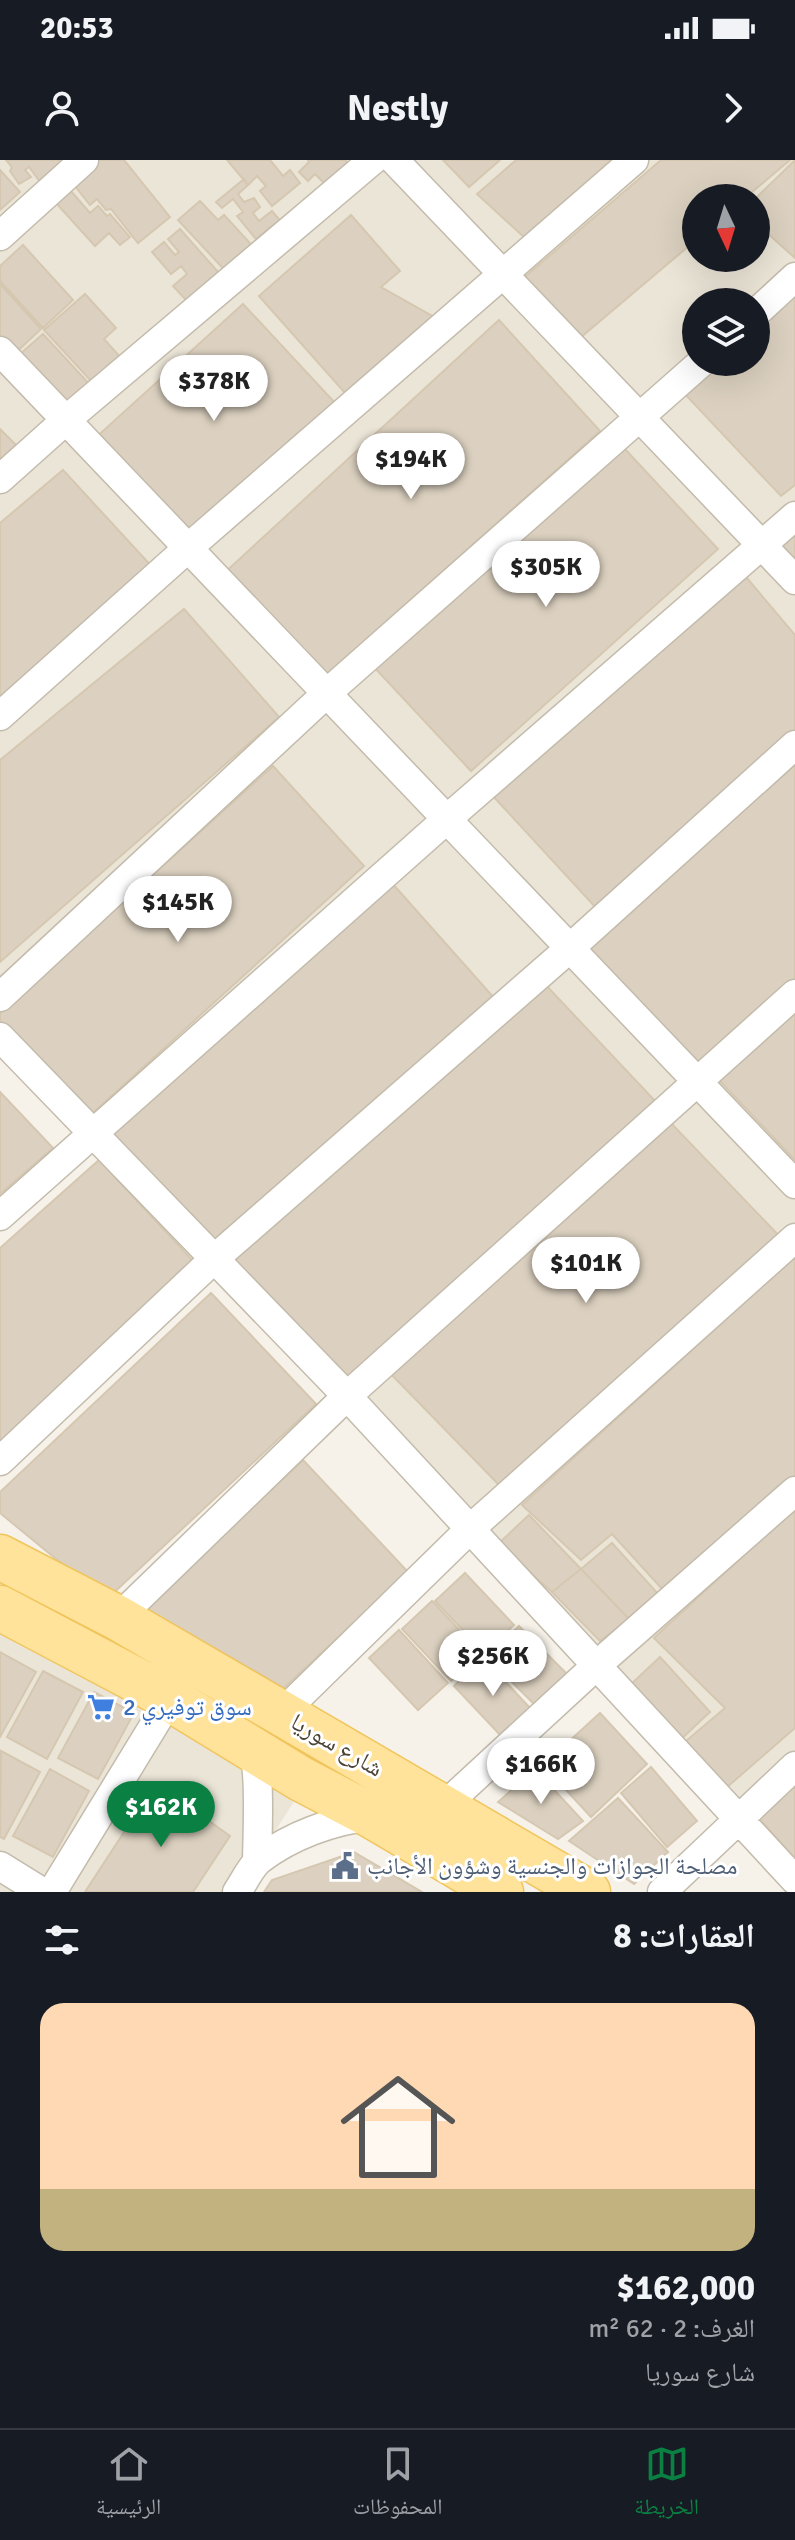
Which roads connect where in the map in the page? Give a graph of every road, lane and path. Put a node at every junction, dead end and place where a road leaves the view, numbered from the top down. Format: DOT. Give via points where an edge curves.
graph roads {
  1 [pos="84,160"];
  2 [pos="373,160"];
  3 [pos="394,160"];
  4 [pos="634,160"];
  5 [pos="0,236"];
  6 [pos="504,275"];
  7 [pos="795,277"];
  8 [pos="770,300"];
  9 [pos="0,351"];
  10 [pos="687,376"];
  11 [pos="641,419"];
  12 [pos="66,420"];
  13 [pos="0,479"];
  14 [pos="795,516"];
  15 [pos="762,545"];
  16 [pos="188,548"];
  17 [pos="795,580"];
  18 [pos="327,693"];
  19 [pos="0,716"];
  20 [pos="795,745"];
  21 [pos="447,819"];
  22 [pos="570,948"];
  23 [pos="795,994"];
  24 [pos="0,997"];
  25 [pos="0,1037"];
  26 [pos="696,1080"];
  27 [pos="94,1134"];
  28 [pos="795,1184"];
  29 [pos="0,1216"];
  30 [pos="795,1238"];
  31 [pos="214,1259"];
  32 [pos="347,1396"];
  33 [pos="0,1461"];
  34 [pos="795,1491"];
  35 [pos="470,1529"];
  36 [pos="0,1557"];
  37 [pos="0,1608"];
  38 [pos="118,1618"];
  39 [pos="597,1665"];
  40 [pos="170,1699"];
  41 [pos="282,1713"];
  42 [pos="250,1748"];
  43 [pos="795,1766"];
  44 [pos="444,1806"];
  45 [pos="372,1816"];
  46 [pos="739,1819"];
  47 [pos="257,1862"];
  48 [pos="0,1866"];
  49 [pos="795,1880"];
  50 [pos="42,1892"];
  51 [pos="52,1892"];
  52 [pos="237,1892"];
  53 [pos="501,1892"];
  54 [pos="588,1892"];
  55 [pos="662,1892"];
  1 -- 5 [label="street"];
  2 -- 12 [label="street"];
  3 -- 6 [label="street"];
  4 -- 6 [label="street"];
  6 -- 11 [label="street"];
  6 -- 16 [label="street"];
  7 -- 8 [label="street"];
  9 -- 12 [label="street"];
  10 -- 11 [label="street"];
  11 -- 15 [label="street"];
  11 -- 18 [label="street"];
  12 -- 13 [label="street"];
  12 -- 16 [label="street"];
  14 -- 15 [label="street"];
  15 -- 17 [label="street"];
  15 -- 21 [label="street"];
  16 -- 18 [label="street"];
  16 -- 19 [label="street"];
  18 -- 21 [label="street"];
  18 -- 24 [label="street"];
  20 -- 22 [label="street"];
  21 -- 22 [label="street"];
  21 -- 27 [label="street"];
  22 -- 26 [label="street"];
  22 -- 31 [label="street"];
  23 -- 26 [label="street"];
  25 -- 27 [label="street"];
  26 -- 28 [label="street"];
  26 -- 32 [label="street"];
  27 -- 29 [label="street"];
  27 -- 31 [label="street"];
  30 -- 35 [label="street"];
  31 -- 32 [label="street"];
  31 -- 33 [label="street"];
  32 -- 35 [label="street"];
  32 -- 38 [label="street"];
  34 -- 39 [label="street"];
  35 -- 39 [label="street"];
  35 -- 41 [label="street"];
  36 -- 38 [label="main road, شارع سوريا"];
  37 -- 40 [label="main road, شارع سوريا"];
  38 -- 41 [label="main road, شارع سوريا"];
  39 -- 44 [label="street"];
  39 -- 46 [label="street"];
  40 -- 42 [label="main road, شارع سوريا"];
  40 -- 51 [label="street"];
  41 -- 44 [label="main road, شارع سوريا"];
  42 -- 45 [label="main road, شارع سوريا"];
  42 -- 47 [label="street" via="256,1770"];
  43 -- 46 [label="street"];
  44 -- 54 [label="main road, شارع سوريا"];
  45 -- 47 [label="street" via="340,1821 290,1840"];
  45 -- 53 [label="main road, شارع سوريا"];
  46 -- 49 [label="street"];
  46 -- 55 [label="street"];
  47 -- 52 [label="street"];
  48 -- 50 [label="street"];
}
